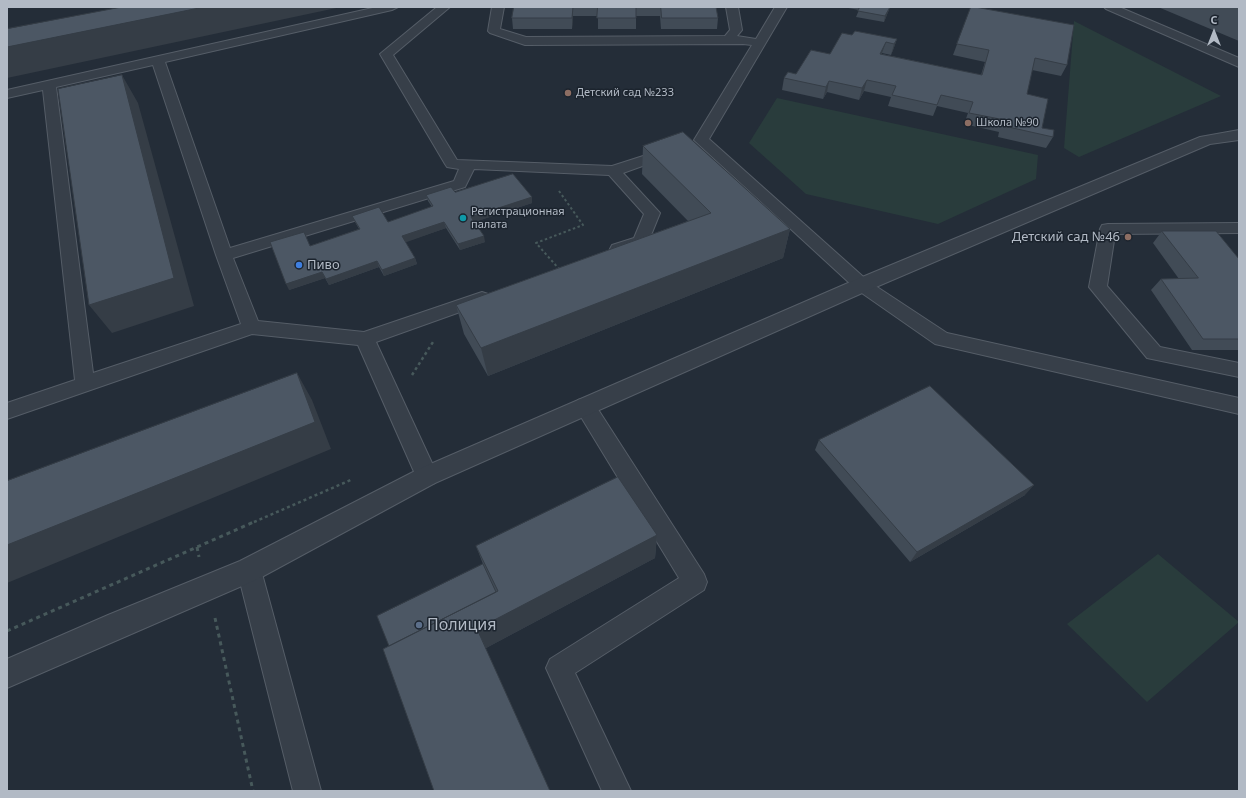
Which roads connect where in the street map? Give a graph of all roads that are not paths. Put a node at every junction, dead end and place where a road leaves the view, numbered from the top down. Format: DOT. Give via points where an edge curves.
graph roads {
  1 [pos="392,7"];
  2 [pos="444,7"];
  3 [pos="498,7"];
  4 [pos="732,7"];
  5 [pos="781,7"];
  6 [pos="1110,7"];
  7 [pos="728,40"];
  8 [pos="760,43"];
  9 [pos="158,60"];
  10 [pos="1239,63"];
  11 [pos="49,85"];
  12 [pos="7,94"];
  13 [pos="1239,135"];
  14 [pos="689,145"];
  15 [pos="468,165"];
  16 [pos="613,171"];
  17 [pos="1239,228"];
  18 [pos="224,255"];
  19 [pos="560,270"];
  20 [pos="862,285"];
  21 [pos="493,294"];
  22 [pos="251,327"];
  23 [pos="365,339"];
  24 [pos="1239,370"];
  25 [pos="85,384"];
  26 [pos="585,406"];
  27 [pos="1239,406"];
  28 [pos="7,411"];
  29 [pos="427,476"];
  30 [pos="249,570"];
  31 [pos="7,674"];
  32 [pos="308,791"];
  33 [pos="617,791"];
  1 -- 9 [label="lane"];
  2 -- 15 [label="lane" via="386,54 452,164"];
  3 -- 7 [label="lane" via="494,31 525,41"];
  4 -- 7 [label="lane" via="736,30"];
  5 -- 8 [label="lane"];
  6 -- 10 [label="lane"];
  7 -- 8 [label="lane"];
  8 -- 14 [label="lane"];
  9 -- 11 [label="lane"];
  9 -- 18 [label="lane"];
  11 -- 12 [label="lane"];
  11 -- 25 [label="lane"];
  13 -- 20 [label="street" via="1206,140"];
  14 -- 16 [label="lane"];
  14 -- 20 [label="lane"];
  15 -- 16 [label="lane"];
  15 -- 18 [label="lane" via="460,184"];
  16 -- 19 [label="lane" via="652,213 641,241"];
  17 -- 24 [label="lane" via="1108,229 1098,287 1154,353"];
  18 -- 22 [label="lane"];
  20 -- 26 [label="street"];
  20 -- 27 [label="lane" via="942,339"];
  21 -- 23 [label="lane"];
  22 -- 23 [label="lane"];
  22 -- 25 [label="lane"];
  23 -- 29 [label="lane"];
  25 -- 28 [label="lane"];
  26 -- 29 [label="street"];
  26 -- 33 [label="lane" via="694,582 559,668"];
  29 -- 30 [label="street"];
  30 -- 31 [label="street"];
  30 -- 32 [label="lane"];
}
